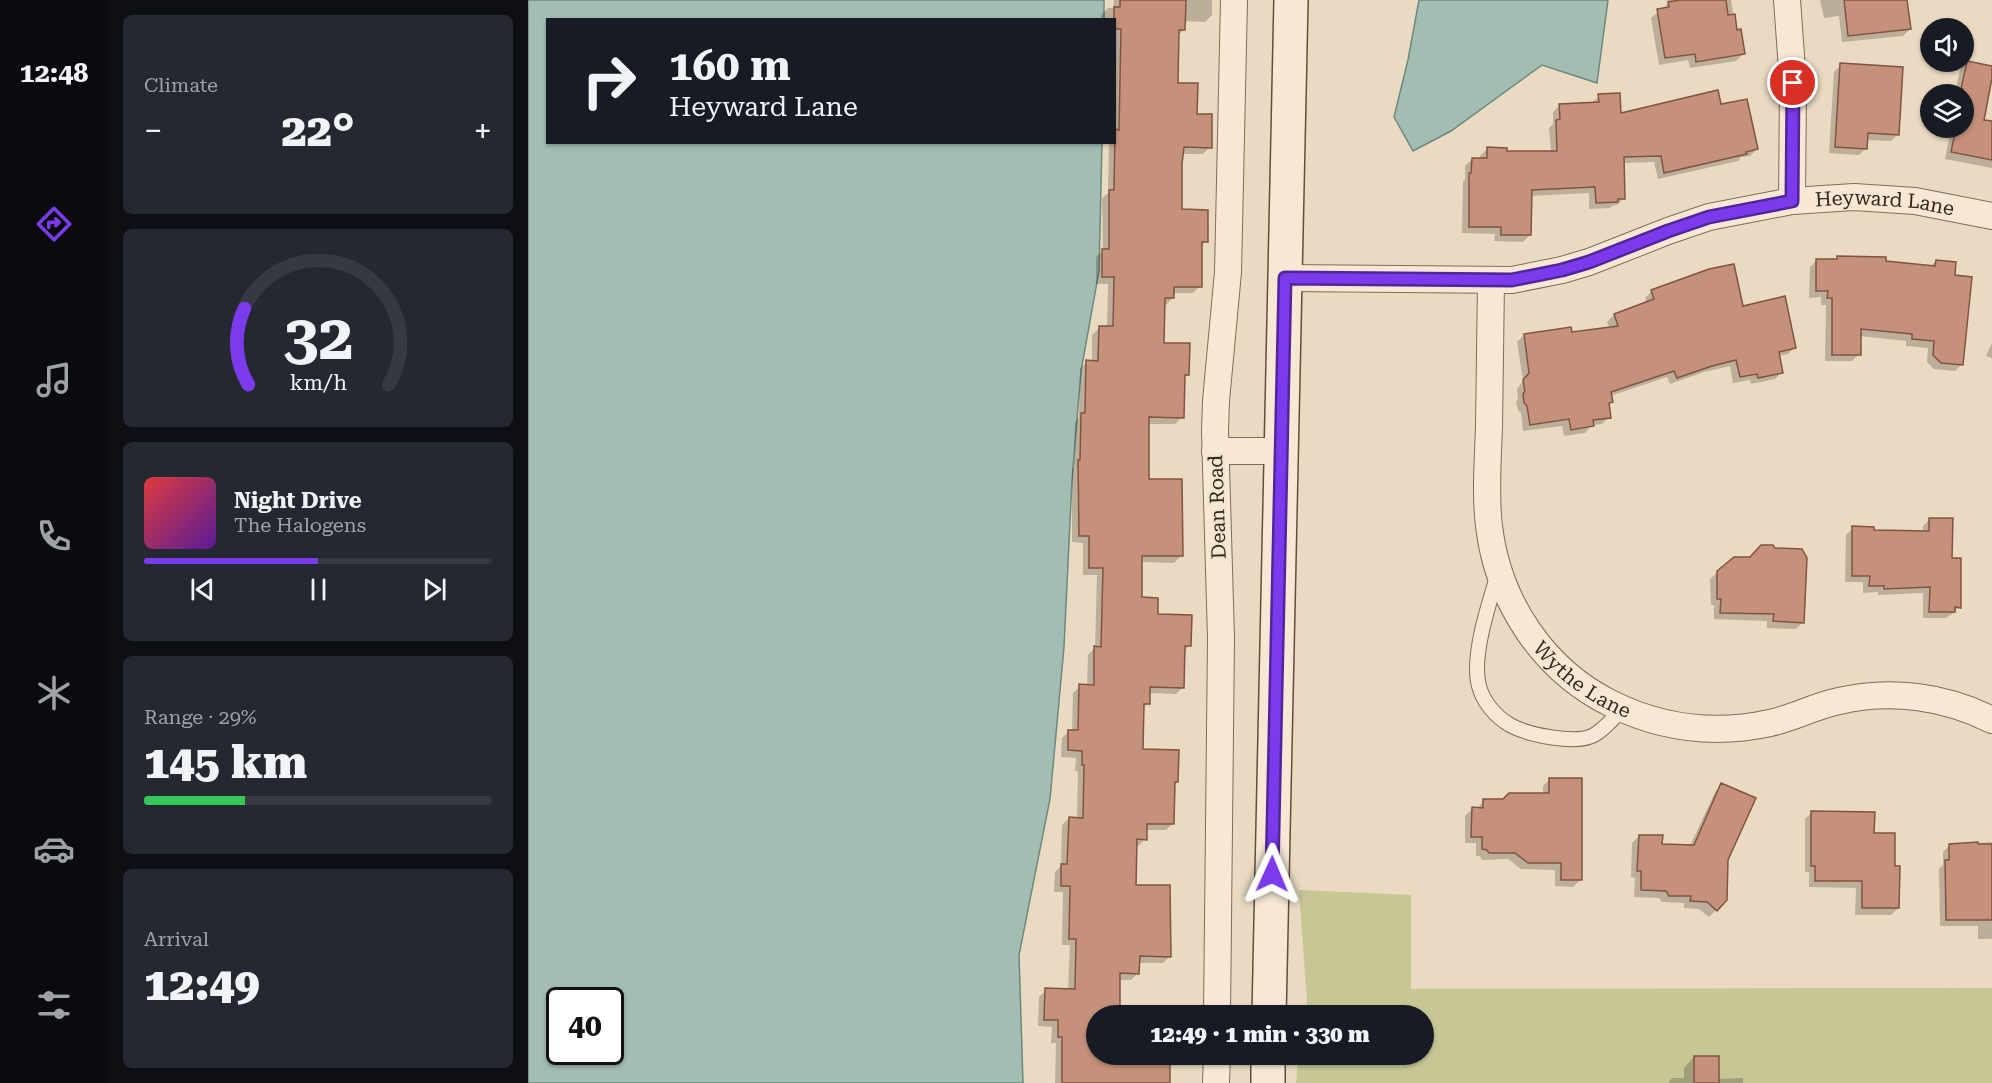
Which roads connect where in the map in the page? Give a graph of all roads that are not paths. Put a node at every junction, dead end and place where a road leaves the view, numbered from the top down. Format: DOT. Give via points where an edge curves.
graph roads {
  1 [pos="1234,0"];
  2 [pos="1291,0"];
  3 [pos="1787,0"];
  4 [pos="1792,201"];
  5 [pos="1992,216"];
  6 [pos="1285,278"];
  7 [pos="1491,281"];
  8 [pos="1215,451"];
  9 [pos="1282,451"];
  10 [pos="1498,572"];
  11 [pos="1622,710"];
  12 [pos="1992,720"];
  13 [pos="1217,1005"];
  14 [pos="1269,1005"];
  15 [pos="1216,1065"];
  16 [pos="1268,1065"];
  17 [pos="1216,1083"];
  18 [pos="1268,1083"];
  1 -- 8 [label="street, Dean Road" via="1228,272"];
  2 -- 6 [label="street"];
  3 -- 4 [label="street" via="1793,83"];
  4 -- 5 [label="street, Heyward Lane" via="1854,197 1915,201"];
  4 -- 7 [label="street, Heyward Lane" via="1709,217 1562,270"];
  6 -- 7 [label="street, Heyward Lane"];
  6 -- 9 [label="street"];
  7 -- 10 [label="street, Wythe Lane" via="1488,521"];
  8 -- 9 [label="street"];
  8 -- 13 [label="street, Dean Road" via="1221,638"];
  9 -- 14 [label="street"];
  10 -- 11 [label="street, Wythe Lane" via="1516,612 1545,654 1578,684"];
  10 -- 11 [label="lane" via="1484,621 1478,662 1479,686 1492,711 1510,725 1530,732 1580,739 1594,735"];
  11 -- 12 [label="street, Wythe Lane" via="1670,726 1726,729 1770,723 1839,701 1895,695 1939,700"];
  15 -- 17 [label="street"];
  16 -- 18 [label="street"];
}
